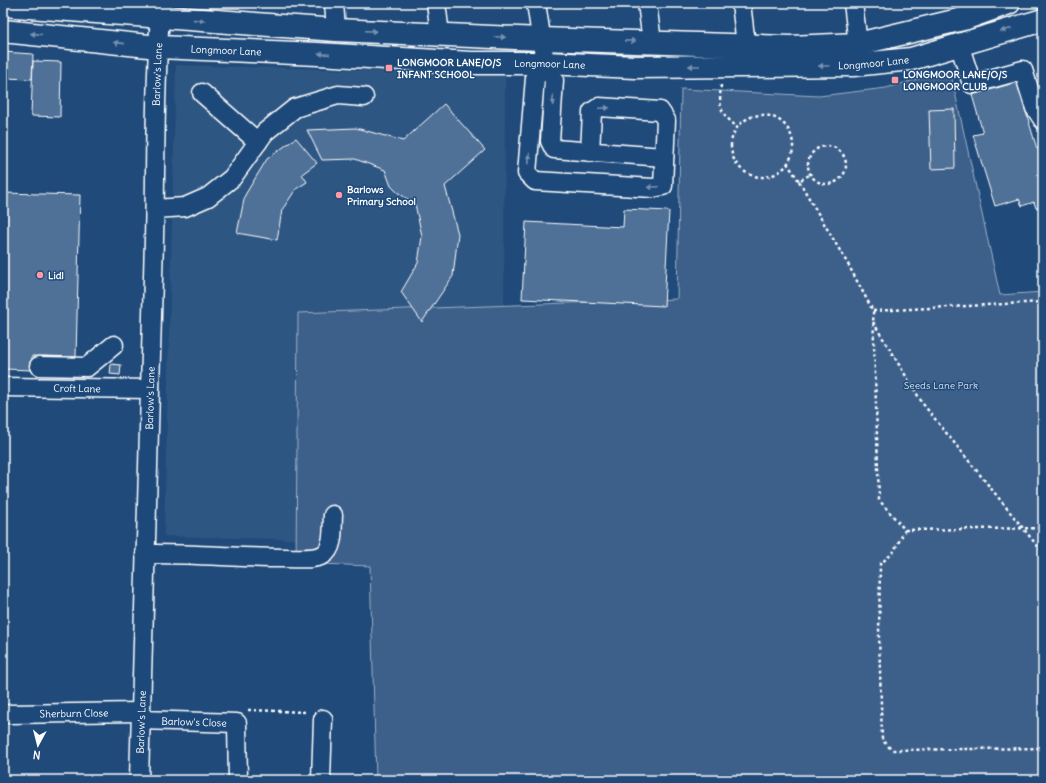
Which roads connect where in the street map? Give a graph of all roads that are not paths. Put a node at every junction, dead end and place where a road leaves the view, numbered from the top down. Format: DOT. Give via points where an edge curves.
graph roads {
  1 [pos="334,3"];
  2 [pos="436,3"];
  3 [pos="536,3"];
  4 [pos="646,3"];
  5 [pos="741,3"];
  6 [pos="854,3"];
  7 [pos="1009,3"];
  8 [pos="3,5"];
  9 [pos="966,10"];
  10 [pos="160,17"];
  11 [pos="1043,20"];
  12 [pos="336,30"];
  13 [pos="3,31"];
  14 [pos="440,34"];
  15 [pos="540,39"];
  16 [pos="652,42"];
  17 [pos="858,44"];
  18 [pos="959,44"];
  19 [pos="746,45"];
  20 [pos="158,47"];
  21 [pos="544,63"];
  22 [pos="202,92"];
  23 [pos="364,97"];
  24 [pos="1043,120"];
  25 [pos="258,142"];
  26 [pos="590,152"];
  27 [pos="664,157"];
  28 [pos="155,209"];
  29 [pos="114,345"];
  30 [pos="39,366"];
  31 [pos="3,387"];
  32 [pos="150,388"];
  33 [pos="334,515"];
  34 [pos="146,554"];
  35 [pos="9,714"];
  36 [pos="140,716"];
  37 [pos="323,718"];
  38 [pos="138,780"];
  39 [pos="238,780"];
  40 [pos="321,780"];
  1 -- 12 [label="street"];
  2 -- 14 [label="street"];
  3 -- 15 [label="street"];
  4 -- 16 [label="street"];
  5 -- 19 [label="street"];
  6 -- 17 [label="street"];
  7 -- 9 [label="main road, Longmoor Lane"];
  8 -- 10 [label="main road, Longmoor Lane"];
  9 -- 17 [label="main road, Longmoor Lane"];
  10 -- 12 [label="main road, Longmoor Lane, one-way"];
  10 -- 20 [label="street, Barlow's Lane"];
  11 -- 18 [label="main road, Longmoor Lane, one-way"];
  12 -- 14 [label="main road, Longmoor Lane, one-way"];
  20 -- 13 [label="main road, Longmoor Lane, one-way"];
  14 -- 15 [label="main road, Longmoor Lane, one-way"];
  15 -- 16 [label="main road, Longmoor Lane, one-way"];
  15 -- 21 [label="street"];
  16 -- 19 [label="main road, Longmoor Lane"];
  17 -- 19 [label="main road, Longmoor Lane" via="790,47"];
  18 -- 21 [label="main road, Longmoor Lane, one-way" via="911,59 853,65 634,67"];
  18 -- 24 [label="street" via="972,84 1023,70 1035,108"];
  21 -- 20 [label="main road, Longmoor Lane, one-way" via="471,63"];
  20 -- 28 [label="street, Barlow's Lane"];
  21 -- 26 [label="street, one-way" via="554,80 550,141 554,149"];
  27 -- 21 [label="street, one-way" via="663,186 653,188 535,181 527,173 530,132 535,78"];
  22 -- 25 [label="street"];
  23 -- 25 [label="street" via="338,96 295,108 278,120"];
  25 -- 28 [label="street" via="232,178 208,197 185,206"];
  26 -- 27 [label="street"];
  26 -- 27 [label="street, one-way" via="592,112 599,107 660,111 666,120"];
  28 -- 32 [label="street, Barlow's Lane"];
  29 -- 30 [label="street" via="87,367"];
  31 -- 32 [label="street, Croft Lane"];
  32 -- 34 [label="street, Barlow's Lane"];
  33 -- 34 [label="street" via="331,543 322,555 307,558 272,558"];
  34 -- 36 [label="street, Barlow's Lane"];
  35 -- 36 [label="street, Sherburn Close"];
  36 -- 38 [label="street, Barlow's Lane"];
  36 -- 39 [label="street, Barlow's Close" via="237,723"];
  37 -- 40 [label="street"];
}
